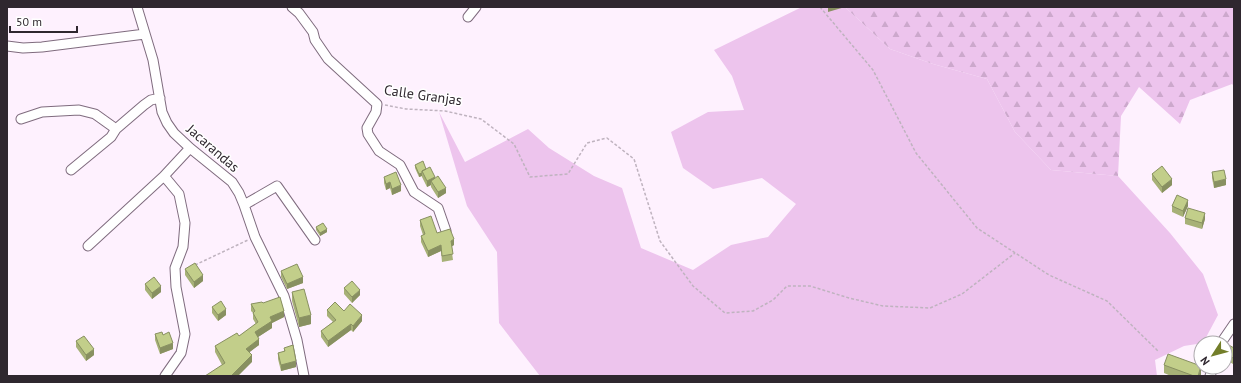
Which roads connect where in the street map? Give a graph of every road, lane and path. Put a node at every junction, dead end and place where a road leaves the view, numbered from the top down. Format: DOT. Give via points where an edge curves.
graph roads {
  1 [pos="137,7"];
  2 [pos="292,7"];
  3 [pos="476,7"];
  4 [pos="820,7"];
  5 [pos="468,17"];
  6 [pos="145,34"];
  7 [pos="7,46"];
  8 [pos="160,98"];
  9 [pos="377,104"];
  10 [pos="21,119"];
  11 [pos="116,129"];
  12 [pos="190,148"];
  13 [pos="71,170"];
  14 [pos="164,176"];
  15 [pos="244,205"];
  16 [pos="446,231"];
  17 [pos="255,237"];
  18 [pos="315,240"];
  19 [pos="88,246"];
  20 [pos="1015,253"];
  21 [pos="191,267"];
  22 [pos="1234,324"];
  23 [pos="1227,335"];
  24 [pos="1158,351"];
  25 [pos="165,376"];
  26 [pos="304,376"];
  1 -- 6 [label="street, Jacarandas"];
  2 -- 9 [label="street, Calle Granjas" via="313,32 315,40 328,59"];
  3 -- 5 [label="street"];
  4 -- 20 [label="path" via="873,70 916,153 977,228"];
  6 -- 7 [label="street" via="23,48"];
  6 -- 8 [label="street, Jacarandas" via="154,60"];
  8 -- 11 [label="street" via="151,100"];
  8 -- 12 [label="street, Jacarandas" via="167,123"];
  9 -- 16 [label="street" via="376,112 367,128 368,134 379,151 400,165 414,192 438,208"];
  9 -- 20 [label="path, Calle Granjas" via="481,119 514,144 530,177 568,174 587,143 607,138 634,159 660,241 693,286 726,313 753,311 773,300 787,286 810,286 883,306 930,308 962,294"];
  10 -- 11 [label="street" via="42,112 79,110 95,114"];
  11 -- 13 [label="street" via="111,137"];
  12 -- 14 [label="street"];
  12 -- 15 [label="street, Jacarandas" via="232,182"];
  14 -- 19 [label="street"];
  14 -- 25 [label="street" via="179,194 185,223 182,247 175,268 185,334 181,353"];
  15 -- 17 [label="street, Jacarandas"];
  15 -- 18 [label="street" via="277,186"];
  17 -- 21 [label="path"];
  17 -- 26 [label="street, Jacarandas" via="284,296"];
  20 -- 24 [label="path" via="1049,274 1107,301"];
  22 -- 23 [label="street"];
}
